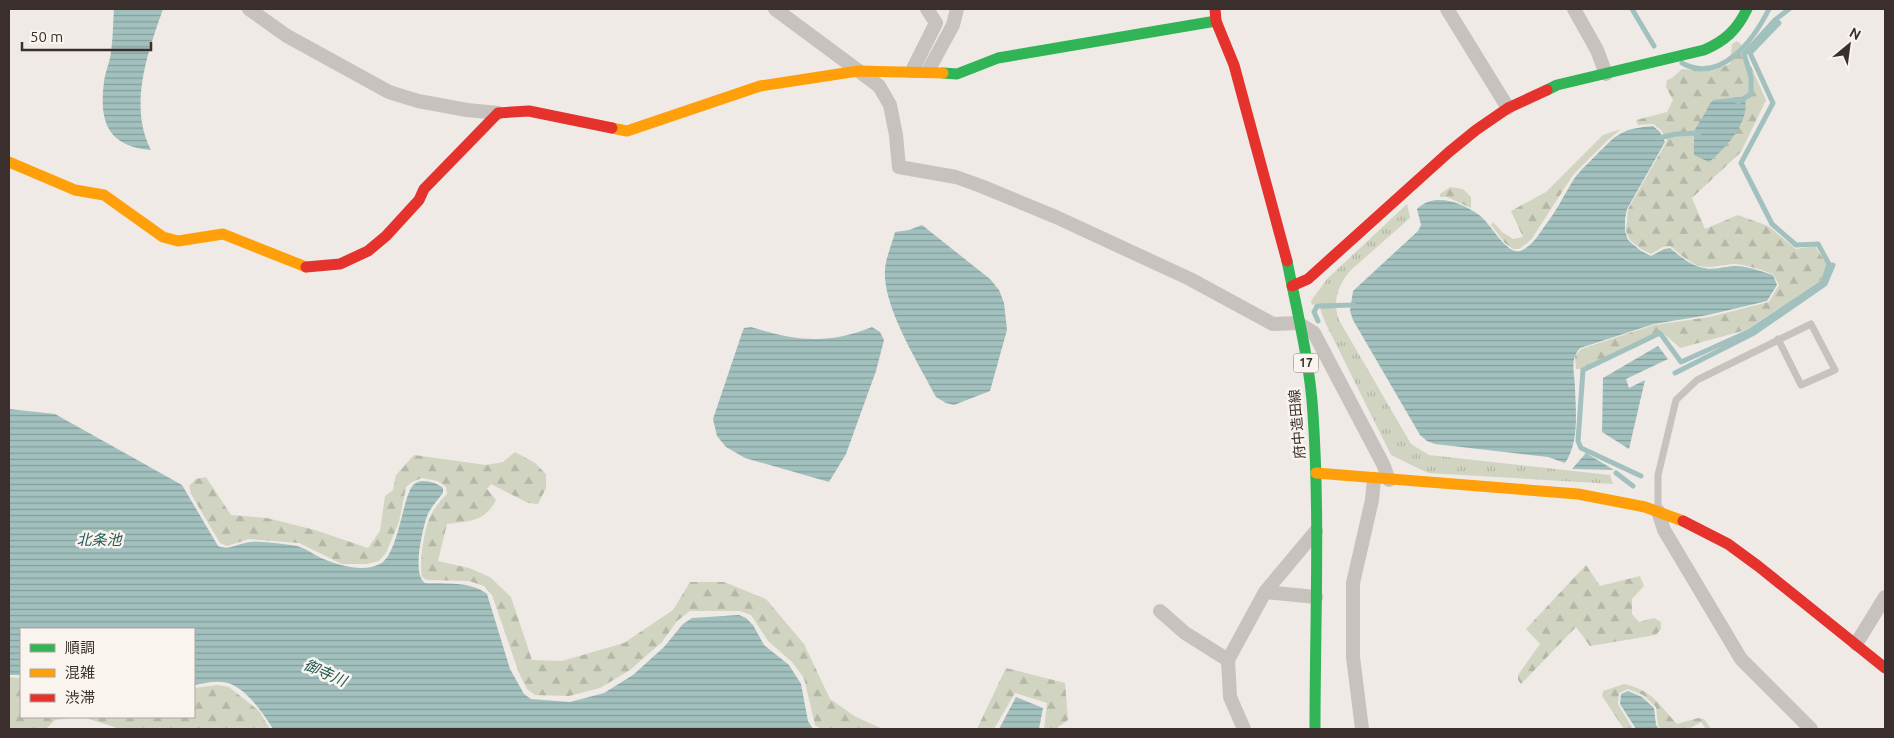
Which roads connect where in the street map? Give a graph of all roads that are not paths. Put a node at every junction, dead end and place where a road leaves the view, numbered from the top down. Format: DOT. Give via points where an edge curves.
graph roads {
  1 [pos="776,9"];
  2 [pos="927,9"];
  3 [pos="958,9"];
  4 [pos="1215,9"];
  5 [pos="1447,9"];
  6 [pos="1574,9"];
  7 [pos="1747,9"];
  8 [pos="257,11"];
  9 [pos="1216,21"];
  10 [pos="912,70"];
  11 [pos="858,71"];
  12 [pos="928,71"];
  13 [pos="1606,74"];
  14 [pos="1508,108"];
  15 [pos="498,113"];
  16 [pos="9,162"];
  17 [pos="1292,286"];
  18 [pos="1298,322"];
  19 [pos="1778,339"];
  20 [pos="1316,473"];
  21 [pos="1374,479"];
  22 [pos="1389,480"];
  23 [pos="1658,511"];
  24 [pos="1316,531"];
  25 [pos="1265,592"];
  26 [pos="1316,597"];
  27 [pos="1885,597"];
  28 [pos="1160,611"];
  29 [pos="1856,644"];
  30 [pos="1228,660"];
  31 [pos="1885,668"];
  32 [pos="1244,729"];
  33 [pos="1315,729"];
  34 [pos="1362,729"];
  35 [pos="1811,729"];
  1 -- 11 [label="street"];
  2 -- 10 [label="street" via="936,23"];
  3 -- 12 [label="street"];
  4 -- 9 [label="street, 府中造田線 / 17"];
  5 -- 14 [label="street"];
  6 -- 13 [label="street" via="1597,50"];
  7 -- 13 [label="street" via="1733,34 1722,43"];
  8 -- 15 [label="street" via="287,36 389,92 418,101"];
  9 -- 12 [label="street" via="998,58 956,74"];
  9 -- 17 [label="street, 府中造田線 / 17" via="1234,65"];
  10 -- 11 [label="street"];
  10 -- 12 [label="street"];
  11 -- 15 [label="street" via="760,86 627,131 529,111"];
  11 -- 18 [label="street" via="879,86 890,105 898,167 956,177 981,186 1190,278 1273,324"];
  13 -- 14 [label="street" via="1557,85"];
  14 -- 17 [label="street" via="1443,158 1308,279"];
  15 -- 16 [label="street" via="424,189 419,200 386,236 368,251 340,264 308,268 223,234 178,241 163,237 104,195 75,190"];
  17 -- 18 [label="street, 府中造田線 / 17"];
  18 -- 20 [label="street, 府中造田線 / 17" via="1313,412"];
  18 -- 22 [label="street" via="1314,333 1384,464"];
  19 -- 19 [label="lane" via="1811,324 1835,370 1801,385"];
  19 -- 23 [label="lane" via="1697,380 1676,400 1658,475"];
  20 -- 21 [label="street"];
  20 -- 24 [label="street, 府中造田線 / 17"];
  21 -- 22 [label="street"];
  21 -- 34 [label="street" via="1354,583 1353,657"];
  22 -- 23 [label="street" via="1578,494"];
  23 -- 29 [label="street" via="1728,544"];
  23 -- 35 [label="street" via="1664,530 1741,659"];
  24 -- 25 [label="street"];
  24 -- 26 [label="street, 府中造田線 / 17"];
  25 -- 26 [label="street"];
  25 -- 30 [label="street"];
  26 -- 33 [label="street, 府中造田線 / 17"];
  27 -- 29 [label="street"];
  28 -- 30 [label="street" via="1185,633"];
  29 -- 31 [label="street"];
  30 -- 32 [label="street" via="1230,697"];
}
